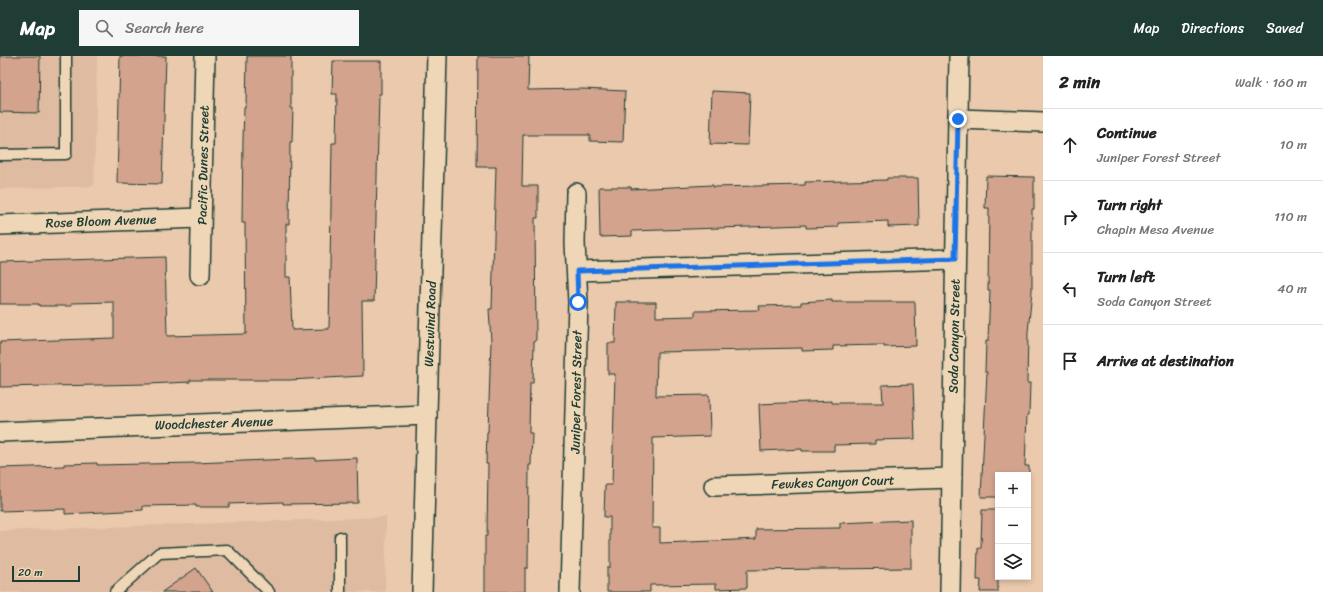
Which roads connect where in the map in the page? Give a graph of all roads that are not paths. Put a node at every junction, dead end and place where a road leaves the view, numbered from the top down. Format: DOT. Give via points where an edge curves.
graph roads {
  1 [pos="66,56"];
  2 [pos="205,56"];
  3 [pos="437,56"];
  4 [pos="959,56"];
  5 [pos="958,119"];
  6 [pos="1043,122"];
  7 [pos="0,156"];
  8 [pos="576,192"];
  9 [pos="201,218"];
  10 [pos="0,225"];
  11 [pos="955,259"];
  12 [pos="577,271"];
  13 [pos="200,275"];
  14 [pos="427,415"];
  15 [pos="0,432"];
  16 [pos="952,478"];
  17 [pos="714,486"];
  18 [pos="340,537"];
  19 [pos="116,592"];
  20 [pos="269,592"];
  21 [pos="340,592"];
  22 [pos="422,592"];
  23 [pos="570,592"];
  24 [pos="950,592"];
  1 -- 7 [label="lane" via="66,154"];
  2 -- 9 [label="street, Pacific Dunes Street"];
  3 -- 14 [label="street, Westwind Road"];
  4 -- 5 [label="street, Soda Canyon Street"];
  5 -- 6 [label="street"];
  5 -- 11 [label="street, Soda Canyon Street"];
  8 -- 12 [label="street, Juniper Forest Street"];
  9 -- 10 [label="street, Rose Bloom Avenue"];
  9 -- 13 [label="street, Pacific Dunes Street"];
  11 -- 12 [label="street"];
  11 -- 16 [label="street, Soda Canyon Street"];
  12 -- 23 [label="street, Juniper Forest Street"];
  14 -- 15 [label="street, Woodchester Avenue"];
  14 -- 22 [label="street, Westwind Road"];
  16 -- 17 [label="street, Fewkes Canyon Court"];
  16 -- 24 [label="street, Soda Canyon Street"];
  18 -- 21 [label="lane"];
  19 -- 20 [label="lane" via="159,553 227,550"];
}
